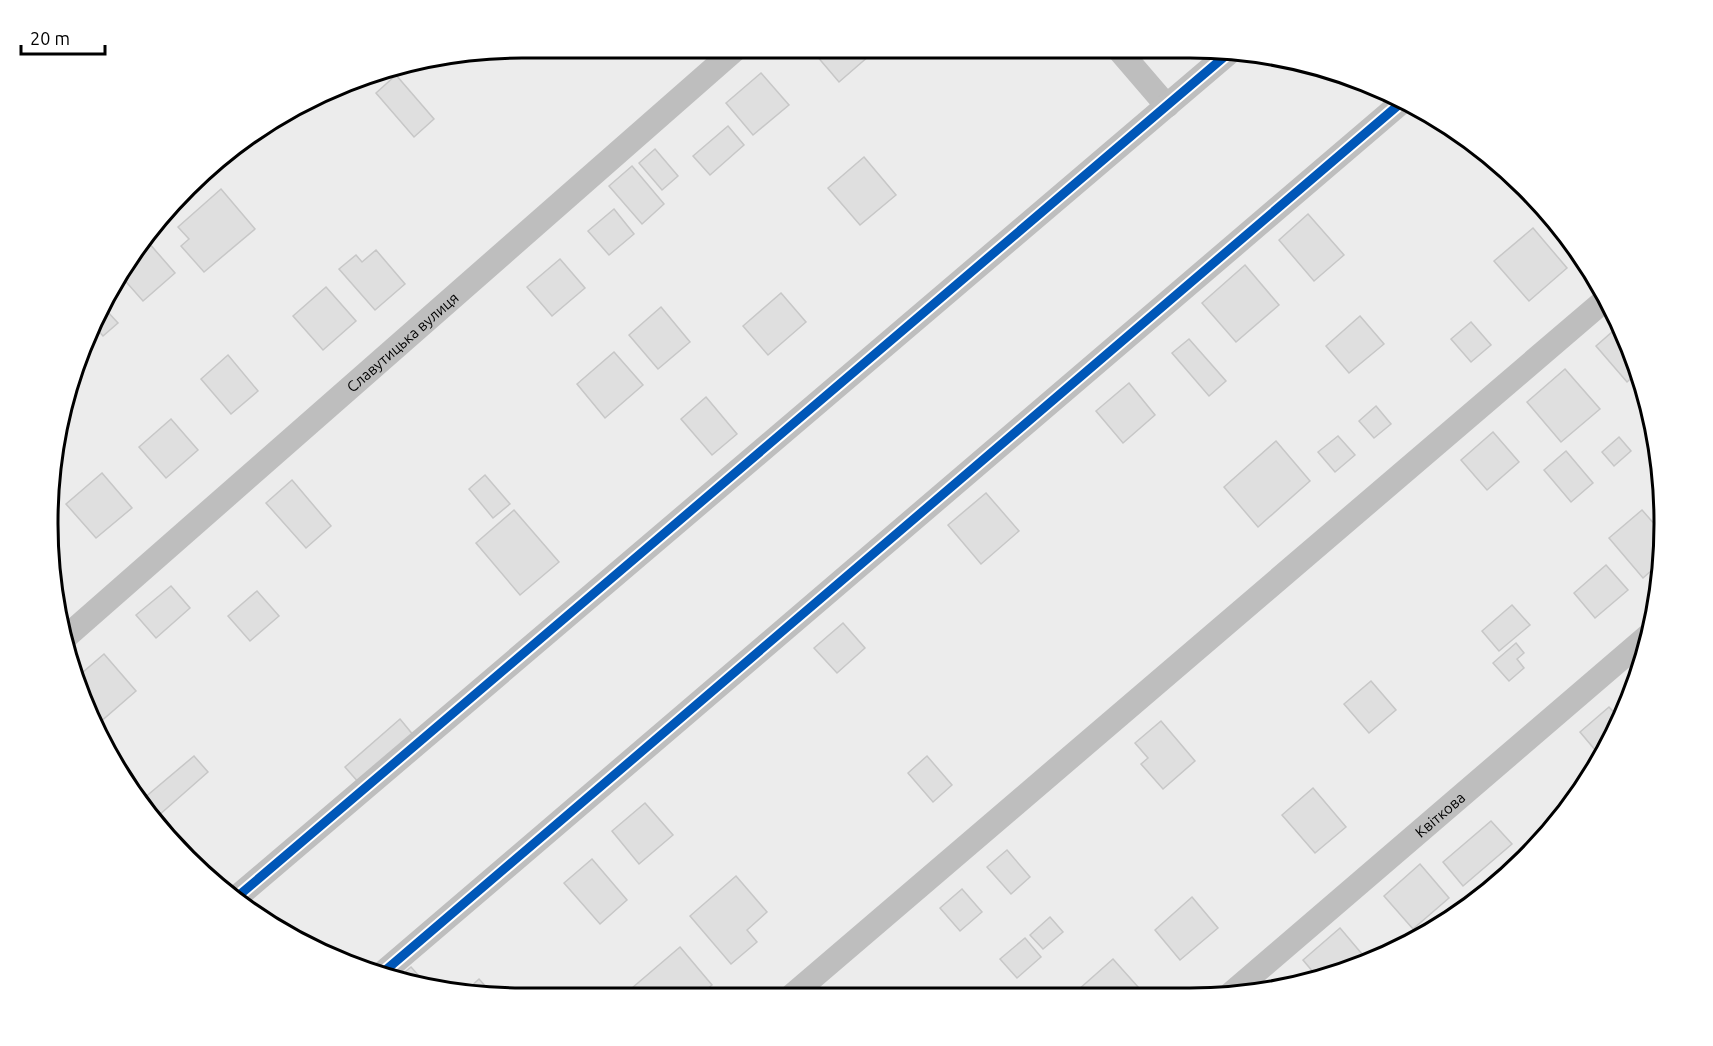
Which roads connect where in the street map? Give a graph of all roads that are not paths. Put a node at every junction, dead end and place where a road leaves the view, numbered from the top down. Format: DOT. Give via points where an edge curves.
graph roads {
  1 [pos="726,58"];
  2 [pos="1126,58"];
  3 [pos="1222,59"];
  4 [pos="1167,106"];
  5 [pos="1396,107"];
  6 [pos="1600,305"];
  7 [pos="71,632"];
  8 [pos="1639,643"];
  9 [pos="242,893"];
  10 [pos="389,968"];
  11 [pos="1241,985"];
  12 [pos="800,988"];
  1 -- 7 [label="street, Славутицька вулиця"];
  2 -- 4 [label="street"];
  3 -- 4 [label="street"];
  4 -- 9 [label="street"];
  5 -- 10 [label="street"];
  6 -- 12 [label="street"];
  8 -- 11 [label="street, Квіткова"];
}
